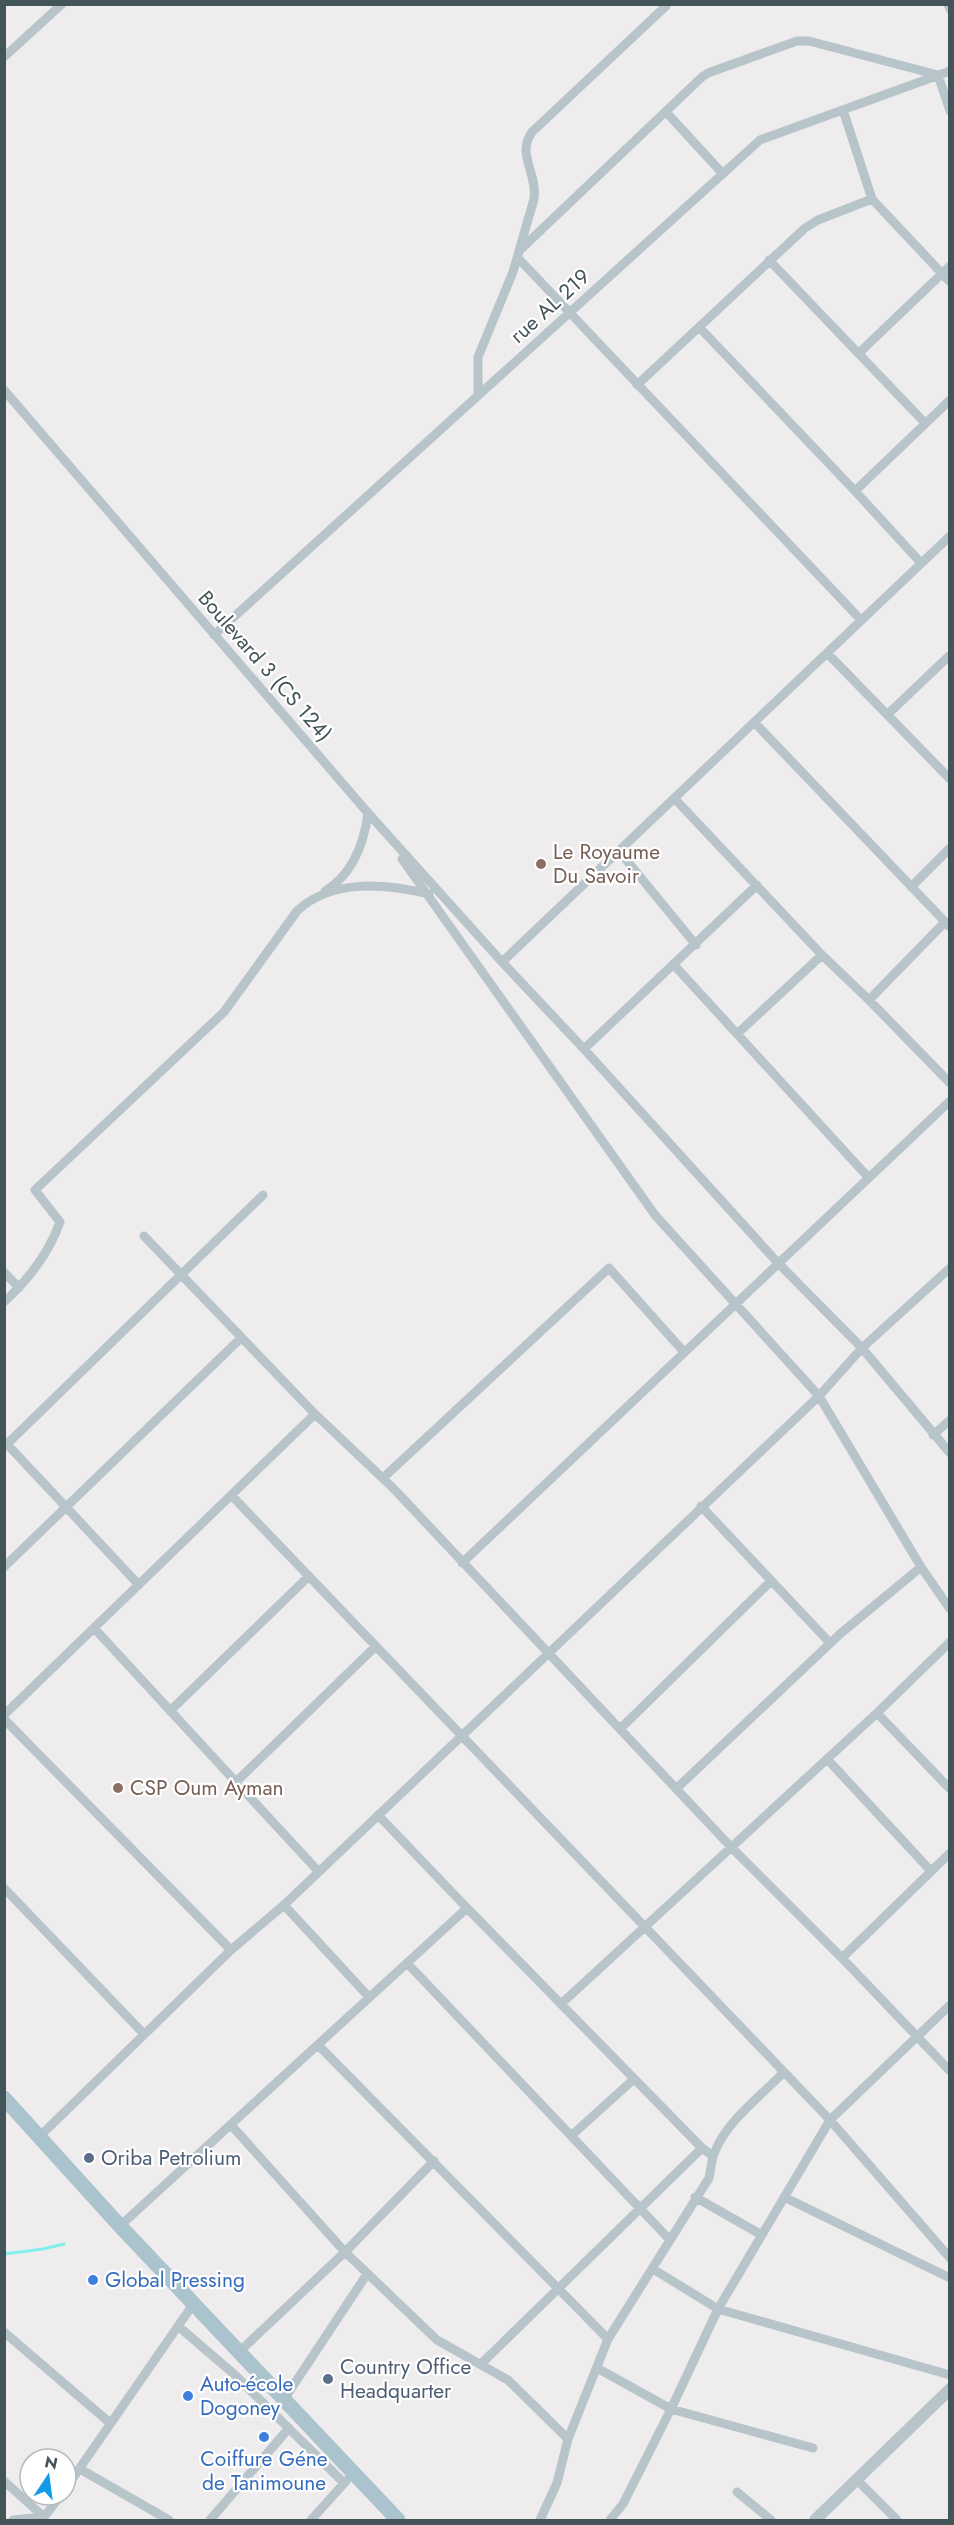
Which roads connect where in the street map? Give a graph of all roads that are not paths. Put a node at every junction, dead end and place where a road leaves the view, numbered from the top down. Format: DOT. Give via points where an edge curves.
graph roads {
  1 [pos="62,4"];
  2 [pos="948,4"];
  3 [pos="666,6"];
  4 [pos="950,9"];
  5 [pos="4,57"];
  6 [pos="950,71"];
  7 [pos="938,75"];
  8 [pos="843,110"];
  9 [pos="666,111"];
  10 [pos="950,111"];
  11 [pos="723,174"];
  12 [pos="872,199"];
  13 [pos="519,254"];
  14 [pos="769,260"];
  15 [pos="950,266"];
  16 [pos="941,274"];
  17 [pos="950,282"];
  18 [pos="569,313"];
  19 [pos="699,327"];
  20 [pos="860,352"];
  21 [pos="637,385"];
  22 [pos="4,390"];
  23 [pos="478,395"];
  24 [pos="950,400"];
  25 [pos="925,423"];
  26 [pos="855,491"];
  27 [pos="950,536"];
  28 [pos="921,563"];
  29 [pos="861,620"];
  30 [pos="214,634"];
  31 [pos="827,653"];
  32 [pos="948,659"];
  33 [pos="888,714"];
  34 [pos="754,722"];
  35 [pos="950,779"];
  36 [pos="674,798"];
  37 [pos="368,813"];
  38 [pos="381,828"];
  39 [pos="950,848"];
  40 [pos="619,850"];
  41 [pos="757,885"];
  42 [pos="911,887"];
  43 [pos="426,893"];
  44 [pos="318,896"];
  45 [pos="444,897"];
  46 [pos="947,925"];
  47 [pos="696,945"];
  48 [pos="822,955"];
  49 [pos="501,962"];
  50 [pos="675,965"];
  51 [pos="869,1000"];
  52 [pos="737,1034"];
  53 [pos="584,1049"];
  54 [pos="950,1083"];
  55 [pos="950,1101"];
  56 [pos="868,1177"];
  57 [pos="263,1195"];
  58 [pos="144,1236"];
  59 [pos="778,1263"];
  60 [pos="950,1268"];
  61 [pos="4,1272"];
  62 [pos="181,1275"];
  63 [pos="19,1288"];
  64 [pos="4,1302"];
  65 [pos="734,1303"];
  66 [pos="241,1338"];
  67 [pos="862,1348"];
  68 [pos="684,1352"];
  69 [pos="819,1396"];
  70 [pos="315,1414"];
  71 [pos="950,1420"];
  72 [pos="933,1435"];
  73 [pos="6,1444"];
  74 [pos="950,1454"];
  75 [pos="383,1478"];
  76 [pos="231,1495"];
  77 [pos="701,1506"];
  78 [pos="66,1508"];
  79 [pos="462,1563"];
  80 [pos="4,1567"];
  81 [pos="921,1567"];
  82 [pos="309,1576"];
  83 [pos="771,1581"];
  84 [pos="139,1585"];
  85 [pos="950,1609"];
  86 [pos="94,1628"];
  87 [pos="950,1642"];
  88 [pos="831,1643"];
  89 [pos="376,1646"];
  90 [pos="547,1654"];
  91 [pos="170,1711"];
  92 [pos="877,1713"];
  93 [pos="4,1717"];
  94 [pos="620,1729"];
  95 [pos="462,1736"];
  96 [pos="827,1759"];
  97 [pos="236,1782"];
  98 [pos="677,1788"];
  99 [pos="950,1789"];
  100 [pos="378,1815"];
  101 [pos="731,1847"];
  102 [pos="950,1853"];
  103 [pos="318,1871"];
  104 [pos="931,1871"];
  105 [pos="4,1888"];
  106 [pos="284,1905"];
  107 [pos="467,1908"];
  108 [pos="645,1927"];
  109 [pos="231,1950"];
  110 [pos="842,1958"];
  111 [pos="407,1963"];
  112 [pos="368,1996"];
  113 [pos="561,2004"];
  114 [pos="950,2005"];
  115 [pos="144,2034"];
  116 [pos="918,2036"];
  117 [pos="318,2045"];
  118 [pos="950,2071"];
  119 [pos="784,2072"];
  120 [pos="634,2079"];
  121 [pos="4,2098"];
  122 [pos="830,2120"];
  123 [pos="231,2125"];
  124 [pos="572,2135"];
  125 [pos="40,2136"];
  126 [pos="702,2148"];
  127 [pos="713,2156"];
  128 [pos="435,2161"];
  129 [pos="695,2197"];
  130 [pos="784,2197"];
  131 [pos="640,2209"];
  132 [pos="120,2226"];
  133 [pos="760,2234"];
  134 [pos="669,2239"];
  135 [pos="345,2252"];
  136 [pos="950,2258"];
  137 [pos="653,2269"];
  138 [pos="367,2274"];
  139 [pos="950,2278"];
  140 [pos="559,2288"];
  141 [pos="194,2303"];
  142 [pos="718,2309"];
  143 [pos="178,2326"];
  144 [pos="4,2332"];
  145 [pos="608,2339"];
  146 [pos="239,2352"];
  147 [pos="481,2364"];
  148 [pos="597,2367"];
  149 [pos="950,2375"];
  150 [pos="948,2394"];
  151 [pos="284,2402"];
  152 [pos="671,2409"];
  153 [pos="110,2423"];
  154 [pos="289,2428"];
  155 [pos="568,2439"];
  156 [pos="813,2448"];
  157 [pos="80,2469"];
  158 [pos="78,2472"];
  159 [pos="349,2479"];
  160 [pos="857,2480"];
  161 [pos="4,2481"];
  162 [pos="737,2492"];
  163 [pos="52,2507"];
  164 [pos="44,2517"];
  165 [pos="14,2520"];
  166 [pos="169,2520"];
  167 [pos="210,2520"];
  168 [pos="311,2520"];
  169 [pos="398,2520"];
  170 [pos="540,2520"];
  171 [pos="610,2520"];
  172 [pos="771,2520"];
  173 [pos="815,2520"];
  174 [pos="897,2520"];
  1 -- 5 [label="street"];
  2 -- 4 [label="street"];
  3 -- 13 [label="street" via="529,135 524,148 536,190"];
  6 -- 7 [label="street, rue AL 219"];
  7 -- 8 [label="street, rue AL 219"];
  7 -- 9 [label="street" via="804,40 708,73"];
  7 -- 10 [label="street"];
  8 -- 11 [label="street, rue AL 219" via="760,140"];
  8 -- 12 [label="street"];
  9 -- 11 [label="street"];
  9 -- 13 [label="street"];
  11 -- 18 [label="street, rue AL 219"];
  12 -- 14 [label="street" via="811,224"];
  12 -- 16 [label="street"];
  13 -- 18 [label="street"];
  13 -- 23 [label="street" via="477,357"];
  14 -- 19 [label="street"];
  14 -- 20 [label="street"];
  15 -- 16 [label="street"];
  16 -- 17 [label="street"];
  16 -- 20 [label="street"];
  18 -- 21 [label="street"];
  18 -- 23 [label="street, rue AL 219"];
  19 -- 21 [label="street"];
  19 -- 26 [label="street"];
  20 -- 25 [label="street"];
  21 -- 29 [label="street"];
  22 -- 30 [label="street, Boulevard 3 (CS 124)"];
  23 -- 30 [label="street, rue AL 219"];
  24 -- 25 [label="street"];
  25 -- 26 [label="street"];
  26 -- 28 [label="street"];
  27 -- 28 [label="street"];
  28 -- 29 [label="street"];
  29 -- 31 [label="street"];
  30 -- 37 [label="street, Boulevard 3 (CS 124)"];
  31 -- 33 [label="street"];
  31 -- 34 [label="street"];
  32 -- 33 [label="street"];
  33 -- 35 [label="street"];
  34 -- 36 [label="street"];
  34 -- 42 [label="street"];
  36 -- 40 [label="street"];
  36 -- 41 [label="street"];
  37 -- 38 [label="street, Boulevard 3 (CS 124)"];
  37 -- 44 [label="street" via="357,855 345,874"];
  38 -- 43 [label="street"];
  38 -- 45 [label="street, Boulevard 3 (CS 124)"];
  39 -- 42 [label="street"];
  40 -- 47 [label="street"];
  40 -- 49 [label="street"];
  41 -- 47 [label="street"];
  41 -- 48 [label="street"];
  42 -- 46 [label="street"];
  43 -- 44 [label="street" via="369,885"];
  43 -- 45 [label="street"];
  43 -- 65 [label="street" via="655,1215"];
  44 -- 63 [label="street" via="297,911 224,1012 35,1190 60,1222 53,1244"];
  45 -- 49 [label="street, Boulevard 3 (CS 124)"];
  46 -- 51 [label="street"];
  47 -- 50 [label="street"];
  48 -- 51 [label="street"];
  48 -- 52 [label="street"];
  49 -- 53 [label="street, Boulevard 3 (CS 124)"];
  50 -- 52 [label="street"];
  50 -- 53 [label="street"];
  51 -- 54 [label="street"];
  52 -- 56 [label="street"];
  53 -- 59 [label="street, Boulevard 3 (CS 124)"];
  55 -- 56 [label="street"];
  56 -- 59 [label="street"];
  57 -- 62 [label="street"];
  58 -- 62 [label="street"];
  59 -- 65 [label="street"];
  59 -- 67 [label="street, Boulevard 3 (CS 124)"];
  60 -- 67 [label="street"];
  61 -- 63 [label="street"];
  62 -- 66 [label="street"];
  62 -- 73 [label="street"];
  63 -- 64 [label="street"];
  65 -- 68 [label="street"];
  65 -- 69 [label="street"];
  66 -- 70 [label="street"];
  66 -- 78 [label="street"];
  67 -- 69 [label="street"];
  67 -- 72 [label="street, Boulevard 3 (CS 124)"];
  68 -- 75 [label="street" via="609,1268"];
  68 -- 79 [label="street"];
  69 -- 77 [label="street"];
  69 -- 81 [label="street"];
  70 -- 75 [label="street"];
  70 -- 76 [label="street"];
  71 -- 72 [label="street"];
  72 -- 74 [label="street, Boulevard 3 (CS 124)"];
  73 -- 78 [label="street"];
  75 -- 79 [label="street"];
  76 -- 82 [label="street"];
  76 -- 84 [label="street"];
  77 -- 83 [label="street"];
  77 -- 90 [label="street"];
  78 -- 80 [label="street"];
  78 -- 84 [label="street"];
  79 -- 90 [label="street"];
  81 -- 85 [label="street"];
  81 -- 88 [label="street"];
  82 -- 89 [label="street"];
  82 -- 91 [label="street"];
  83 -- 88 [label="street"];
  83 -- 94 [label="street"];
  84 -- 86 [label="street"];
  86 -- 91 [label="street"];
  86 -- 93 [label="street"];
  87 -- 92 [label="street"];
  88 -- 98 [label="street"];
  89 -- 95 [label="street"];
  89 -- 97 [label="street"];
  90 -- 94 [label="street"];
  90 -- 95 [label="street"];
  91 -- 97 [label="street"];
  92 -- 96 [label="street"];
  92 -- 99 [label="street"];
  93 -- 109 [label="street"];
  94 -- 98 [label="street"];
  95 -- 100 [label="street"];
  95 -- 108 [label="street"];
  96 -- 101 [label="street"];
  96 -- 104 [label="street"];
  97 -- 103 [label="street"];
  98 -- 101 [label="street"];
  100 -- 103 [label="street"];
  100 -- 107 [label="street"];
  101 -- 108 [label="street"];
  101 -- 110 [label="street"];
  102 -- 104 [label="street"];
  103 -- 106 [label="street"];
  104 -- 110 [label="street"];
  105 -- 115 [label="street"];
  106 -- 109 [label="street"];
  106 -- 112 [label="street"];
  107 -- 111 [label="street"];
  107 -- 113 [label="street"];
  108 -- 113 [label="street"];
  108 -- 119 [label="street"];
  109 -- 115 [label="street"];
  110 -- 116 [label="street"];
  111 -- 112 [label="street"];
  111 -- 124 [label="street"];
  112 -- 117 [label="street"];
  113 -- 120 [label="street"];
  114 -- 116 [label="street"];
  115 -- 125 [label="street"];
  116 -- 118 [label="street"];
  116 -- 122 [label="street"];
  117 -- 123 [label="street"];
  117 -- 128 [label="street"];
  119 -- 122 [label="street"];
  119 -- 127 [label="street" via="721,2138"];
  120 -- 124 [label="street"];
  120 -- 126 [label="street"];
  121 -- 125 [label="main road"];
  122 -- 130 [label="street"];
  122 -- 136 [label="street"];
  123 -- 132 [label="street"];
  123 -- 135 [label="street"];
  124 -- 131 [label="street"];
  125 -- 132 [label="main road"];
  126 -- 127 [label="street"];
  126 -- 131 [label="street"];
  127 -- 129 [label="street" via="709,2178"];
  128 -- 135 [label="street"];
  128 -- 140 [label="street"];
  129 -- 133 [label="street"];
  129 -- 134 [label="street"];
  130 -- 133 [label="street"];
  130 -- 139 [label="street"];
  131 -- 134 [label="street"];
  131 -- 140 [label="street"];
  132 -- 141 [label="main road"];
  133 -- 142 [label="street"];
  134 -- 137 [label="street"];
  135 -- 138 [label="street"];
  135 -- 146 [label="street"];
  137 -- 142 [label="street"];
  137 -- 145 [label="street"];
  138 -- 147 [label="street" via="436,2340"];
  138 -- 151 [label="street"];
  140 -- 145 [label="street"];
  140 -- 147 [label="street"];
  141 -- 143 [label="street"];
  141 -- 146 [label="main road"];
  142 -- 149 [label="street"];
  142 -- 152 [label="street"];
  143 -- 153 [label="street"];
  143 -- 154 [label="street" via="236,2375"];
  144 -- 153 [label="street"];
  145 -- 148 [label="street"];
  146 -- 151 [label="main road"];
  147 -- 155 [label="street" via="508,2380"];
  148 -- 152 [label="street"];
  148 -- 155 [label="street"];
  150 -- 160 [label="street"];
  151 -- 159 [label="main road"];
  152 -- 156 [label="street"];
  152 -- 171 [label="street" via="623,2504"];
  153 -- 157 [label="street"];
  154 -- 159 [label="street"];
  154 -- 167 [label="street"];
  155 -- 170 [label="street" via="557,2483"];
  157 -- 158 [label="street"];
  157 -- 166 [label="street"];
  159 -- 168 [label="street"];
  159 -- 169 [label="main road"];
  160 -- 173 [label="street"];
  160 -- 174 [label="street"];
  161 -- 164 [label="street"];
  162 -- 172 [label="street"];
  163 -- 164 [label="street"];
  164 -- 165 [label="street"];
}
